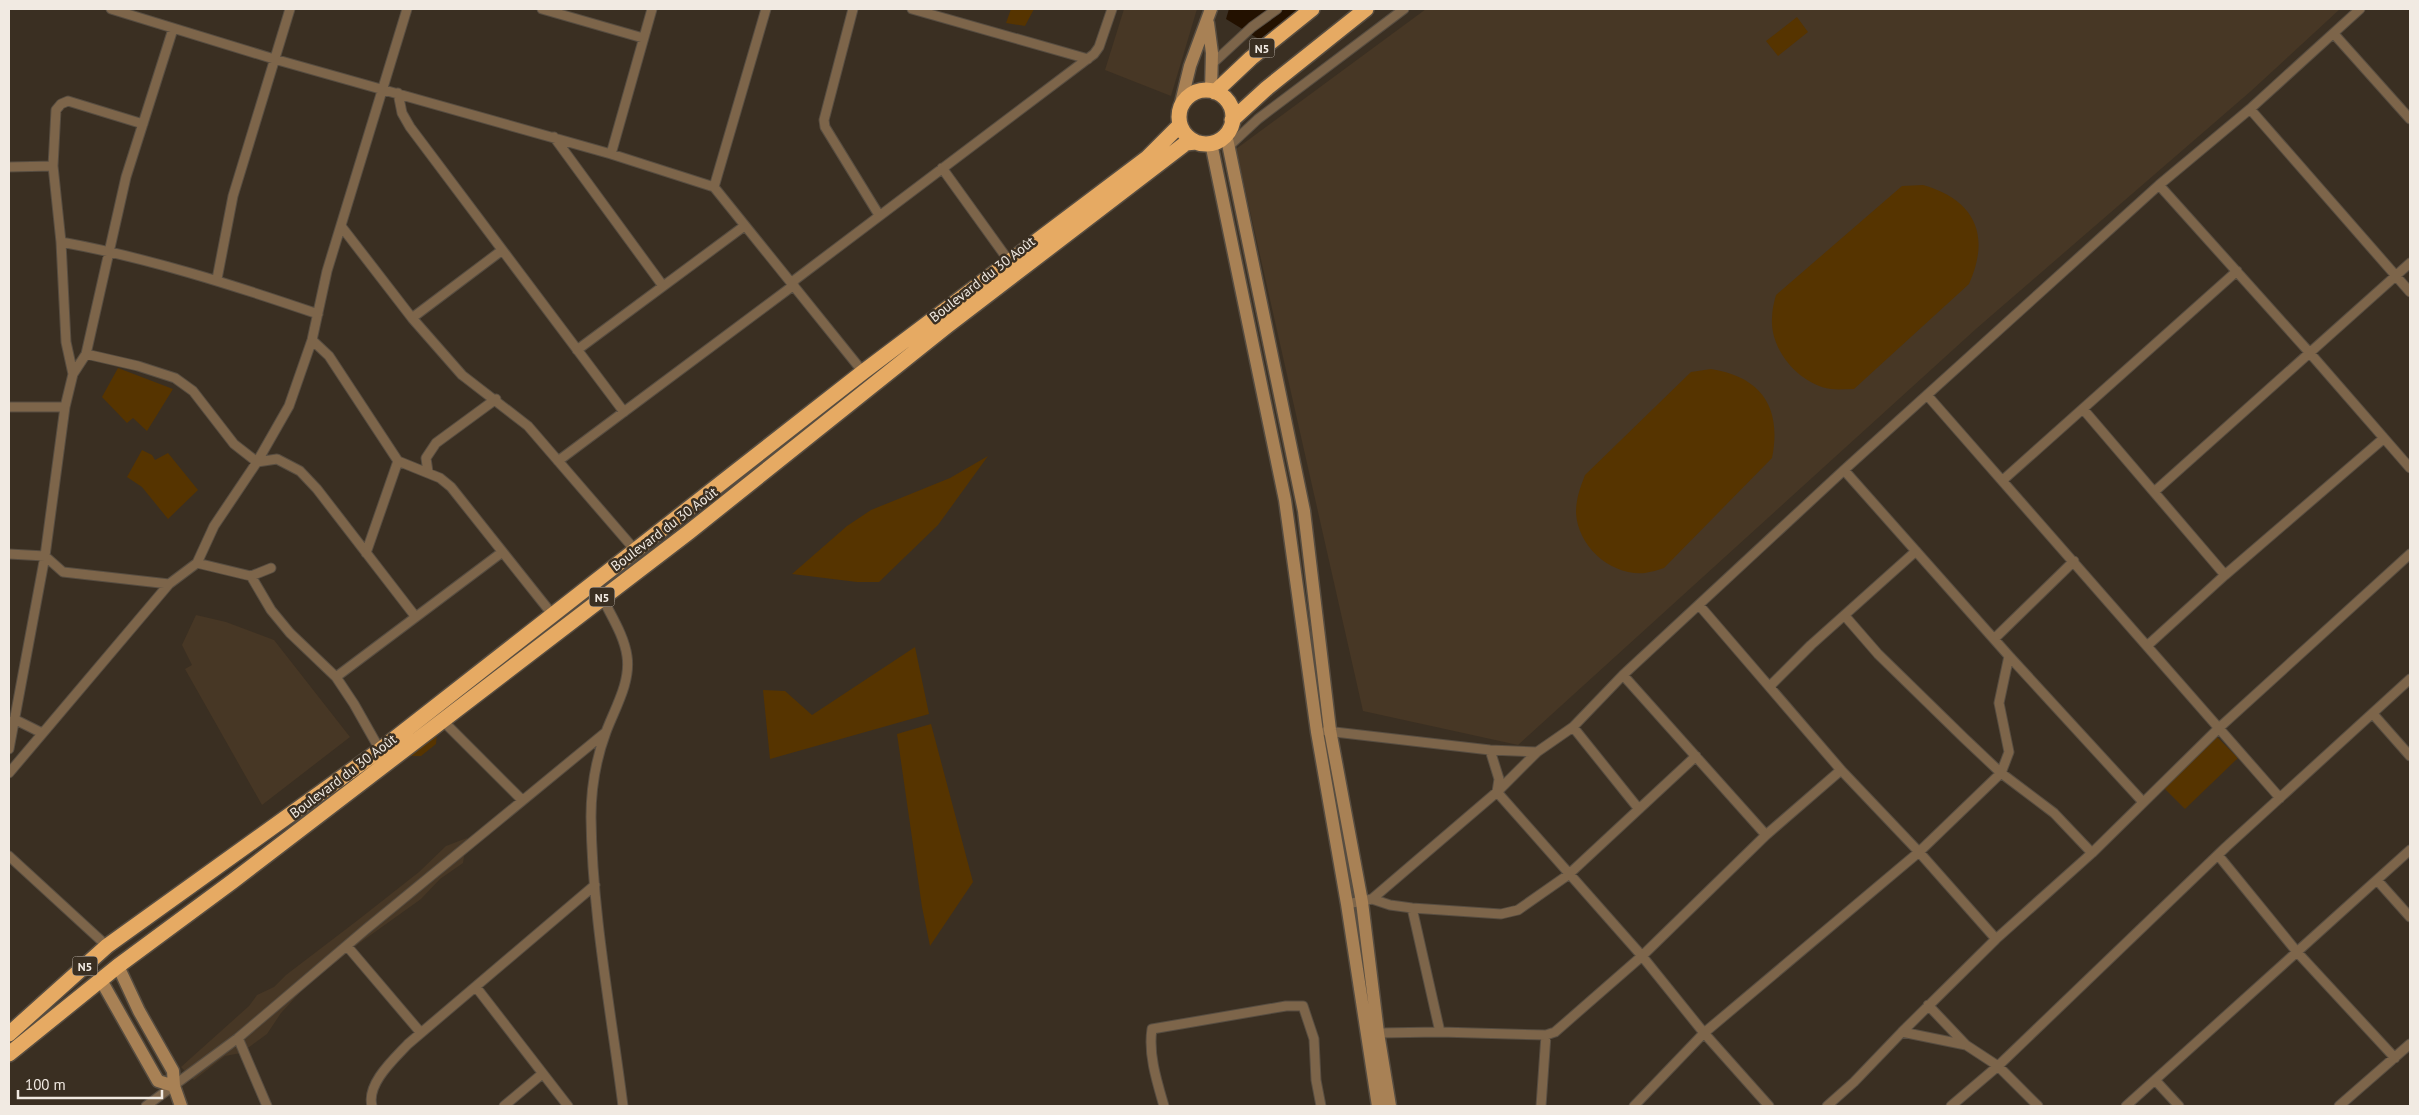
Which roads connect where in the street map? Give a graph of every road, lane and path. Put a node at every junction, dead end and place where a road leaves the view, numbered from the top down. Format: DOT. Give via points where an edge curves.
graph roads {
  1 [pos="111,9"];
  2 [pos="290,9"];
  3 [pos="407,9"];
  4 [pos="542,9"];
  5 [pos="652,9"];
  6 [pos="766,9"];
  7 [pos="853,9"];
  8 [pos="912,9"];
  9 [pos="1112,9"];
  10 [pos="1277,9"];
  11 [pos="1312,9"];
  12 [pos="1366,9"];
  13 [pos="1404,9"];
  14 [pos="2360,9"];
  15 [pos="129,11"];
  16 [pos="1210,15"];
  17 [pos="173,29"];
  18 [pos="2334,34"];
  19 [pos="643,38"];
  20 [pos="274,59"];
  21 [pos="1088,59"];
  22 [pos="1212,64"];
  23 [pos="383,89"];
  24 [pos="1213,91"];
  25 [pos="398,93"];
  26 [pos="1180,107"];
  27 [pos="2250,109"];
  28 [pos="2410,119"];
  29 [pos="143,124"];
  30 [pos="1180,125"];
  31 [pos="1229,133"];
  32 [pos="554,137"];
  33 [pos="1204,143"];
  34 [pos="612,154"];
  35 [pos="53,166"];
  36 [pos="9,167"];
  37 [pos="942,168"];
  38 [pos="2159,185"];
  39 [pos="714,188"];
  40 [pos="879,215"];
  41 [pos="341,226"];
  42 [pos="743,227"];
  43 [pos="61,242"];
  44 [pos="110,251"];
  45 [pos="502,251"];
  46 [pos="1009,261"];
  47 [pos="2410,263"];
  48 [pos="2237,271"];
  49 [pos="2396,274"];
  50 [pos="217,279"];
  51 [pos="793,284"];
  52 [pos="663,286"];
  53 [pos="2410,292"];
  54 [pos="318,314"];
  55 [pos="412,318"];
  56 [pos="312,340"];
  57 [pos="577,350"];
  58 [pos="2309,352"];
  59 [pos="86,354"];
  60 [pos="863,372"];
  61 [pos="73,374"];
  62 [pos="1927,395"];
  63 [pos="496,399"];
  64 [pos="9,407"];
  65 [pos="65,407"];
  66 [pos="2083,409"];
  67 [pos="624,412"];
  68 [pos="2383,439"];
  69 [pos="398,461"];
  70 [pos="558,461"];
  71 [pos="257,462"];
  72 [pos="2410,468"];
  73 [pos="1844,470"];
  74 [pos="428,472"];
  75 [pos="2003,480"];
  76 [pos="2154,492"];
  77 [pos="678,516"];
  78 [pos="690,532"];
  79 [pos="635,550"];
  80 [pos="1916,551"];
  81 [pos="366,553"];
  82 [pos="501,553"];
  83 [pos="9,554"];
  84 [pos="2410,554"];
  85 [pos="45,556"];
  86 [pos="2074,560"];
  87 [pos="198,563"];
  88 [pos="271,568"];
  89 [pos="251,576"];
  90 [pos="2225,576"];
  91 [pos="169,584"];
  92 [pos="602,597"];
  93 [pos="1699,605"];
  94 [pos="552,614"];
  95 [pos="415,616"];
  96 [pos="1845,616"];
  97 [pos="562,629"];
  98 [pos="1994,639"];
  99 [pos="2148,645"];
  100 [pos="2009,656"];
  101 [pos="1623,675"];
  102 [pos="336,677"];
  103 [pos="2410,679"];
  104 [pos="1770,686"];
  105 [pos="433,709"];
  106 [pos="2373,714"];
  107 [pos="14,719"];
  108 [pos="443,721"];
  109 [pos="2220,727"];
  110 [pos="1572,728"];
  111 [pos="1330,730"];
  112 [pos="606,732"];
  113 [pos="1316,732"];
  114 [pos="42,733"];
  115 [pos="9,749"];
  116 [pos="380,750"];
  117 [pos="1490,750"];
  118 [pos="1536,752"];
  119 [pos="1696,756"];
  120 [pos="2410,756"];
  121 [pos="1841,770"];
  122 [pos="9,773"];
  123 [pos="2001,773"];
  124 [pos="1498,792"];
  125 [pos="2280,798"];
  126 [pos="522,800"];
  127 [pos="2142,802"];
  128 [pos="1638,808"];
  129 [pos="1766,834"];
  130 [pos="2410,850"];
  131 [pos="1919,852"];
  132 [pos="2092,853"];
  133 [pos="2218,855"];
  134 [pos="9,856"];
  135 [pos="1568,875"];
  136 [pos="2377,880"];
  137 [pos="595,885"];
  138 [pos="1367,900"];
  139 [pos="1347,904"];
  140 [pos="1412,908"];
  141 [pos="2410,917"];
  142 [pos="1996,939"];
  143 [pos="107,946"];
  144 [pos="347,946"];
  145 [pos="2297,952"];
  146 [pos="1642,956"];
  147 [pos="90,961"];
  148 [pos="118,966"];
  149 [pos="102,982"];
  150 [pos="476,987"];
  151 [pos="1928,1005"];
  152 [pos="420,1032"];
  153 [pos="1440,1032"];
  154 [pos="1902,1032"];
  155 [pos="1378,1033"];
  156 [pos="1704,1033"];
  157 [pos="9,1034"];
  158 [pos="1546,1035"];
  159 [pos="238,1038"];
  160 [pos="2410,1044"];
  161 [pos="1966,1045"];
  162 [pos="9,1054"];
  163 [pos="2395,1058"];
  164 [pos="1998,1066"];
  165 [pos="542,1074"];
  166 [pos="2156,1081"];
  167 [pos="174,1086"];
  168 [pos="1640,1104"];
  169 [pos="146,1106"];
  170 [pos="180,1106"];
  171 [pos="267,1106"];
  172 [pos="372,1106"];
  173 [pos="504,1106"];
  174 [pos="568,1106"];
  175 [pos="623,1106"];
  176 [pos="1164,1106"];
  177 [pos="1321,1106"];
  178 [pos="1378,1106"];
  179 [pos="1390,1106"];
  180 [pos="1541,1106"];
  181 [pos="1769,1106"];
  182 [pos="1827,1106"];
  183 [pos="1951,1106"];
  184 [pos="2038,1106"];
  185 [pos="2126,1106"];
  186 [pos="2179,1106"];
  187 [pos="2339,1106"];
  1 -- 15 [label="street"];
  2 -- 20 [label="street"];
  3 -- 23 [label="street"];
  4 -- 19 [label="street"];
  5 -- 19 [label="street"];
  6 -- 39 [label="street"];
  7 -- 40 [label="street" via="824,120 825,127"];
  8 -- 21 [label="street"];
  9 -- 21 [label="street" via="1099,47"];
  10 -- 22 [label="street"];
  11 -- 24 [label="highway, N5"];
  12 -- 31 [label="highway, N5" via="1267,88"];
  13 -- 31 [label="street" via="1258,119"];
  14 -- 18 [label="street"];
  15 -- 17 [label="street"];
  16 -- 22 [label="main road"];
  16 -- 26 [label="main road" via="1190,66"];
  17 -- 20 [label="street"];
  17 -- 29 [label="street"];
  18 -- 27 [label="street"];
  18 -- 28 [label="street"];
  19 -- 34 [label="street"];
  20 -- 23 [label="street"];
  20 -- 50 [label="street" via="233,196"];
  21 -- 37 [label="street"];
  22 -- 24 [label="main road"];
  23 -- 25 [label="street"];
  23 -- 41 [label="street"];
  24 -- 26 [label="highway, N5" via="1191,94"];
  24 -- 31 [label="highway" via="1228,103"];
  25 -- 32 [label="street"];
  25 -- 45 [label="street" via="402,114 410,127"];
  26 -- 30 [label="highway"];
  27 -- 38 [label="street"];
  27 -- 49 [label="street"];
  29 -- 35 [label="street" via="68,101 60,104 56,110"];
  29 -- 44 [label="street" via="126,177"];
  30 -- 33 [label="highway" via="1186,135"];
  30 -- 46 [label="highway, Boulevard du 30 Août / N5" via="1147,158"];
  31 -- 33 [label="highway, N5"];
  31 -- 111 [label="main road" via="1304,511"];
  32 -- 34 [label="street"];
  32 -- 52 [label="street"];
  33 -- 78 [label="highway, Boulevard du 30 Août / N5" via="1186,143 1102,206"];
  33 -- 113 [label="main road" via="1285,500"];
  34 -- 39 [label="street"];
  35 -- 36 [label="street"];
  35 -- 43 [label="street"];
  37 -- 40 [label="street"];
  37 -- 46 [label="street"];
  38 -- 48 [label="street"];
  38 -- 62 [label="street"];
  39 -- 42 [label="street"];
  40 -- 51 [label="street"];
  41 -- 54 [label="street"];
  41 -- 55 [label="street"];
  42 -- 51 [label="street"];
  42 -- 52 [label="street"];
  43 -- 44 [label="street"];
  43 -- 61 [label="street" via="66,342"];
  44 -- 50 [label="street"];
  44 -- 59 [label="street"];
  45 -- 55 [label="street"];
  45 -- 57 [label="street"];
  46 -- 60 [label="highway, Boulevard du 30 Août / N5"];
  47 -- 49 [label="street"];
  48 -- 58 [label="street"];
  48 -- 66 [label="street"];
  49 -- 53 [label="street"];
  49 -- 58 [label="street"];
  50 -- 54 [label="street"];
  51 -- 60 [label="street"];
  51 -- 67 [label="street"];
  52 -- 57 [label="street"];
  54 -- 56 [label="street"];
  55 -- 63 [label="street" via="462,374"];
  56 -- 69 [label="street" via="329,356"];
  56 -- 71 [label="street" via="289,406"];
  57 -- 67 [label="street"];
  58 -- 68 [label="street"];
  58 -- 76 [label="street"];
  59 -- 61 [label="street"];
  59 -- 71 [label="street" via="175,378 193,391 234,444"];
  60 -- 77 [label="highway, Boulevard du 30 Août / N5"];
  61 -- 65 [label="street"];
  62 -- 73 [label="street"];
  62 -- 75 [label="street"];
  63 -- 70 [label="street" via="528,426"];
  63 -- 74 [label="street" via="436,443 426,458"];
  64 -- 65 [label="street"];
  65 -- 85 [label="street"];
  66 -- 75 [label="street"];
  66 -- 76 [label="street"];
  67 -- 70 [label="street"];
  68 -- 72 [label="street"];
  68 -- 90 [label="street"];
  69 -- 74 [label="street"];
  69 -- 81 [label="street"];
  70 -- 79 [label="street"];
  71 -- 81 [label="street" via="277,460 300,471"];
  71 -- 87 [label="street" via="214,526"];
  73 -- 80 [label="street"];
  73 -- 93 [label="street"];
  74 -- 82 [label="street" via="451,487"];
  75 -- 86 [label="street"];
  76 -- 90 [label="street"];
  77 -- 78 [label="highway"];
  77 -- 79 [label="highway, Boulevard du 30 Août / N5"];
  78 -- 92 [label="highway, Boulevard du 30 Août / N5"];
  79 -- 94 [label="highway, Boulevard du 30 Août / N5"];
  80 -- 96 [label="street"];
  80 -- 98 [label="street"];
  81 -- 95 [label="street"];
  82 -- 94 [label="street"];
  82 -- 95 [label="street"];
  83 -- 85 [label="street"];
  84 -- 109 [label="street"];
  85 -- 91 [label="street" via="62,572"];
  85 -- 107 [label="street"];
  86 -- 98 [label="street"];
  86 -- 99 [label="street"];
  87 -- 89 [label="street"];
  87 -- 91 [label="street"];
  88 -- 89 [label="street"];
  89 -- 102 [label="street" via="271,610 290,633"];
  90 -- 99 [label="street"];
  91 -- 114 [label="street"];
  92 -- 97 [label="highway, Boulevard du 30 Août / N5"];
  92 -- 112 [label="street" via="623,640 627,658 620,700"];
  93 -- 101 [label="street"];
  93 -- 104 [label="street"];
  94 -- 97 [label="highway"];
  94 -- 105 [label="highway, Boulevard du 30 Août / N5"];
  95 -- 102 [label="street"];
  96 -- 104 [label="street"];
  96 -- 123 [label="street" via="1878,654"];
  97 -- 108 [label="highway, Boulevard du 30 Août / N5"];
  98 -- 100 [label="street"];
  99 -- 109 [label="street"];
  100 -- 123 [label="street" via="1999,703 2009,752"];
  100 -- 127 [label="street"];
  101 -- 110 [label="street"];
  101 -- 119 [label="street"];
  102 -- 116 [label="street"];
  103 -- 106 [label="street"];
  104 -- 121 [label="street"];
  105 -- 108 [label="highway"];
  105 -- 116 [label="highway, Boulevard du 30 Août / N5"];
  106 -- 120 [label="street"];
  106 -- 125 [label="street"];
  107 -- 114 [label="street"];
  107 -- 115 [label="street"];
  108 -- 126 [label="street"];
  108 -- 148 [label="highway, Boulevard du 30 Août / N5"];
  109 -- 125 [label="street"];
  109 -- 127 [label="street"];
  110 -- 118 [label="street"];
  110 -- 128 [label="street"];
  111 -- 113 [label="street"];
  111 -- 117 [label="street"];
  111 -- 138 [label="main road"];
  112 -- 126 [label="street"];
  112 -- 137 [label="street" via="591,792"];
  113 -- 139 [label="main road"];
  114 -- 122 [label="street"];
  116 -- 143 [label="highway, Boulevard du 30 Août / N5"];
  117 -- 118 [label="street"];
  117 -- 124 [label="street" via="1500,779"];
  118 -- 124 [label="street"];
  119 -- 128 [label="street"];
  119 -- 129 [label="street"];
  121 -- 129 [label="street"];
  121 -- 131 [label="street"];
  123 -- 131 [label="street"];
  123 -- 132 [label="street" via="2054,813"];
  124 -- 135 [label="street"];
  124 -- 138 [label="street"];
  125 -- 133 [label="street"];
  126 -- 144 [label="street"];
  127 -- 132 [label="street"];
  128 -- 135 [label="street"];
  129 -- 146 [label="street"];
  130 -- 136 [label="street"];
  131 -- 142 [label="street"];
  131 -- 156 [label="street"];
  132 -- 142 [label="street"];
  133 -- 145 [label="street"];
  133 -- 164 [label="street"];
  134 -- 143 [label="street"];
  135 -- 140 [label="street" via="1510,914"];
  135 -- 146 [label="street"];
  136 -- 141 [label="street"];
  136 -- 145 [label="street"];
  137 -- 150 [label="street"];
  137 -- 175 [label="street"];
  138 -- 139 [label="street"];
  138 -- 140 [label="street"];
  138 -- 155 [label="main road"];
  139 -- 178 [label="main road"];
  140 -- 153 [label="street"];
  142 -- 151 [label="street"];
  143 -- 147 [label="highway, Boulevard du 30 Août / N5"];
  143 -- 148 [label="highway"];
  144 -- 152 [label="street"];
  144 -- 159 [label="street"];
  145 -- 163 [label="street"];
  145 -- 166 [label="street"];
  146 -- 156 [label="street"];
  146 -- 158 [label="street" via="1555,1032"];
  147 -- 149 [label="highway"];
  147 -- 157 [label="highway, Boulevard du 30 Août / N5"];
  148 -- 149 [label="highway, Boulevard du 30 Août / N5"];
  148 -- 167 [label="main road" via="174,1071"];
  149 -- 162 [label="highway, Boulevard du 30 Août / N5"];
  149 -- 167 [label="main road" via="158,1081"];
  150 -- 152 [label="street"];
  150 -- 165 [label="street"];
  151 -- 154 [label="street"];
  151 -- 161 [label="street"];
  152 -- 172 [label="street" via="392,1061 373,1088"];
  153 -- 155 [label="street"];
  153 -- 158 [label="street"];
  154 -- 161 [label="street"];
  154 -- 182 [label="street"];
  155 -- 179 [label="main road"];
  156 -- 168 [label="street"];
  156 -- 181 [label="street"];
  158 -- 180 [label="street"];
  159 -- 167 [label="street"];
  159 -- 171 [label="street"];
  160 -- 163 [label="street"];
  161 -- 164 [label="street"];
  163 -- 187 [label="street"];
  164 -- 183 [label="street"];
  164 -- 184 [label="street"];
  165 -- 173 [label="street"];
  165 -- 174 [label="street"];
  166 -- 185 [label="street"];
  166 -- 186 [label="street"];
  167 -- 169 [label="street"];
  167 -- 170 [label="main road"];
  176 -- 177 [label="street" via="1155,1073 1150,1039 1152,1029 1286,1006 1303,1006 1314,1039"];
}
